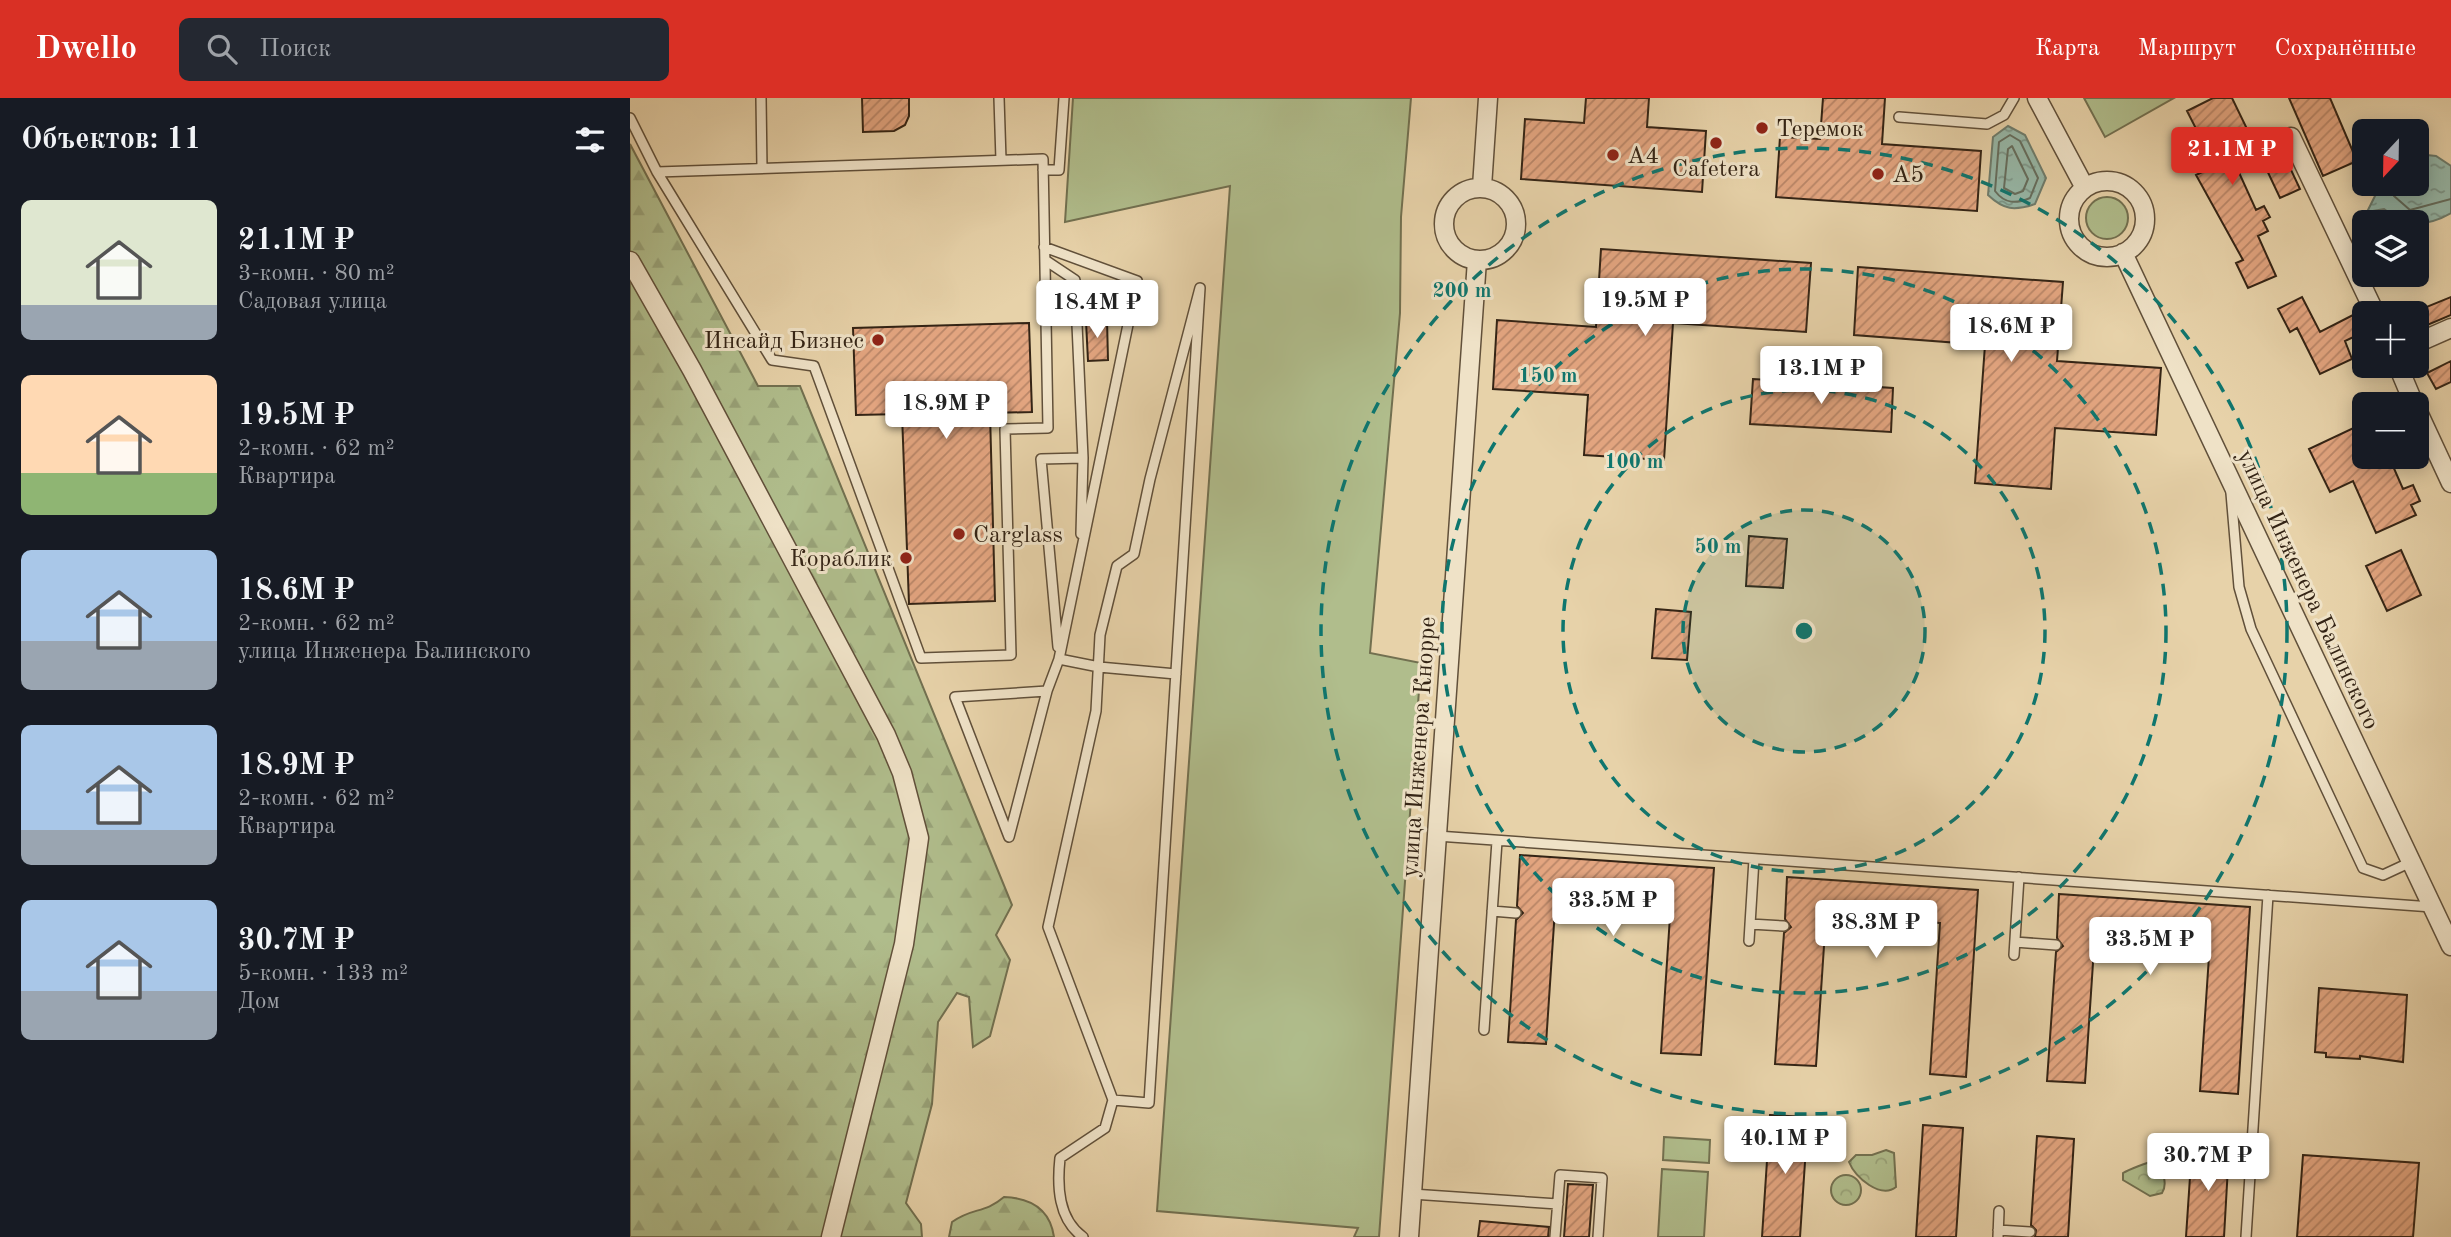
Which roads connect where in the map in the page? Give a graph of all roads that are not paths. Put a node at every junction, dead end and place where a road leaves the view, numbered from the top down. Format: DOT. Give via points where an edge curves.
graph roads {
  1 [pos="761,98"];
  2 [pos="999,98"];
  3 [pos="1064,98"];
  4 [pos="1488,98"];
  5 [pos="2014,98"];
  6 [pos="2037,98"];
  7 [pos="1899,117"];
  8 [pos="630,118"];
  9 [pos="2291,136"];
  10 [pos="1001,160"];
  11 [pos="762,168"];
  12 [pos="1043,170"];
  13 [pos="657,172"];
  14 [pos="1482,187"];
  15 [pos="2085,188"];
  16 [pos="1044,247"];
  17 [pos="2123,253"];
  18 [pos="1045,260"];
  19 [pos="1477,260"];
  20 [pos="630,261"];
  21 [pos="2369,301"];
  22 [pos="2451,328"];
  23 [pos="2429,338"];
  24 [pos="2429,436"];
  25 [pos="1083,458"];
  26 [pos="2229,477"];
  27 [pos="2451,483"];
  28 [pos="1080,558"];
  29 [pos="1059,659"];
  30 [pos="1099,667"];
  31 [pos="1177,674"];
  32 [pos="1047,691"];
  33 [pos="1437,836"];
  34 [pos="1497,841"];
  35 [pos="1754,859"];
  36 [pos="2411,862"];
  37 [pos="2019,877"];
  38 [pos="2268,895"];
  39 [pos="2432,907"];
  40 [pos="1492,911"];
  41 [pos="1516,913"];
  42 [pos="1750,923"];
  43 [pos="1784,926"];
  44 [pos="1749,941"];
  45 [pos="2015,942"];
  46 [pos="2056,945"];
  47 [pos="2451,946"];
  48 [pos="2014,955"];
  49 [pos="1484,1030"];
  50 [pos="1113,1100"];
  51 [pos="1412,1194"];
  52 [pos="1558,1204"];
  53 [pos="1999,1211"];
  54 [pos="2030,1232"];
  55 [pos="1998,1233"];
  56 [pos="831,1237"];
  57 [pos="1083,1237"];
  58 [pos="1409,1237"];
  59 [pos="1555,1237"];
  60 [pos="1598,1237"];
  61 [pos="2246,1237"];
  1 -- 11 [label="lane"];
  2 -- 10 [label="lane"];
  3 -- 12 [label="lane" via="1059,170"];
  4 -- 14 [label="street"];
  5 -- 7 [label="lane" via="2004,115 1987,124"];
  6 -- 15 [label="street"];
  8 -- 13 [label="lane"];
  9 -- 21 [label="street"];
  10 -- 11 [label="lane"];
  10 -- 12 [label="lane" via="1043,159"];
  11 -- 13 [label="lane"];
  12 -- 16 [label="lane"];
  13 -- 18 [label="lane" via="772,359 814,366 921,658 1011,656 1005,429 1048,428"];
  14 -- 19 [label="street" via="1451,202 1444,223 1450,245"];
  14 -- 19 [label="street" via="1505,197 1516,219 1516,231 1503,253"];
  15 -- 17 [label="street" via="2070,209 2072,235 2097,256"];
  15 -- 17 [label="street" via="2096,182 2116,182 2133,191 2141,202 2144,228 2134,246"];
  16 -- 18 [label="lane"];
  16 -- 28 [label="lane" via="1137,281"];
  17 -- 26 [label="street, улица Инженера Балинского"];
  18 -- 25 [label="lane" via="1075,280"];
  19 -- 33 [label="street, улица Инженера Кнорре"];
  20 -- 56 [label="street" via="886,735 902,773 919,838 904,944"];
  22 -- 23 [label="street"];
  24 -- 27 [label="street"];
  25 -- 28 [label="lane"];
  25 -- 29 [label="lane" via="1041,459"];
  26 -- 36 [label="street, улица Инженера Балинского"];
  26 -- 36 [label="lane" via="2239,587 2251,629 2363,868 2383,875"];
  28 -- 29 [label="lane"];
  29 -- 30 [label="lane"];
  29 -- 32 [label="lane"];
  30 -- 31 [label="lane"];
  30 -- 31 [label="lane" via="1100,635 1116,566 1134,554 1200,288"];
  30 -- 50 [label="lane" via="1096,710 1048,927"];
  31 -- 50 [label="lane" via="1149,1103"];
  32 -- 32 [label="lane" via="955,697 1009,837 1025,774"];
  33 -- 34 [label="lane"];
  33 -- 51 [label="street, улица Инженера Кнорре"];
  34 -- 35 [label="lane"];
  34 -- 40 [label="lane"];
  35 -- 37 [label="lane"];
  35 -- 42 [label="lane"];
  36 -- 39 [label="street, улица Инженера Балинского"];
  37 -- 38 [label="lane"];
  37 -- 45 [label="lane"];
  38 -- 39 [label="lane"];
  38 -- 61 [label="lane"];
  39 -- 47 [label="street, улица Инженера Балинского"];
  40 -- 41 [label="lane"];
  40 -- 49 [label="lane"];
  42 -- 43 [label="lane"];
  42 -- 44 [label="lane"];
  45 -- 46 [label="lane"];
  45 -- 48 [label="lane"];
  50 -- 57 [label="lane" via="1105,1128 1060,1158 1056,1191 1073,1230"];
  51 -- 52 [label="lane"];
  51 -- 58 [label="street, улица Инженера Кнорре"];
  52 -- 59 [label="lane"];
  52 -- 60 [label="lane" via="1560,1175 1602,1178"];
  53 -- 55 [label="lane"];
  54 -- 55 [label="lane"];
}
